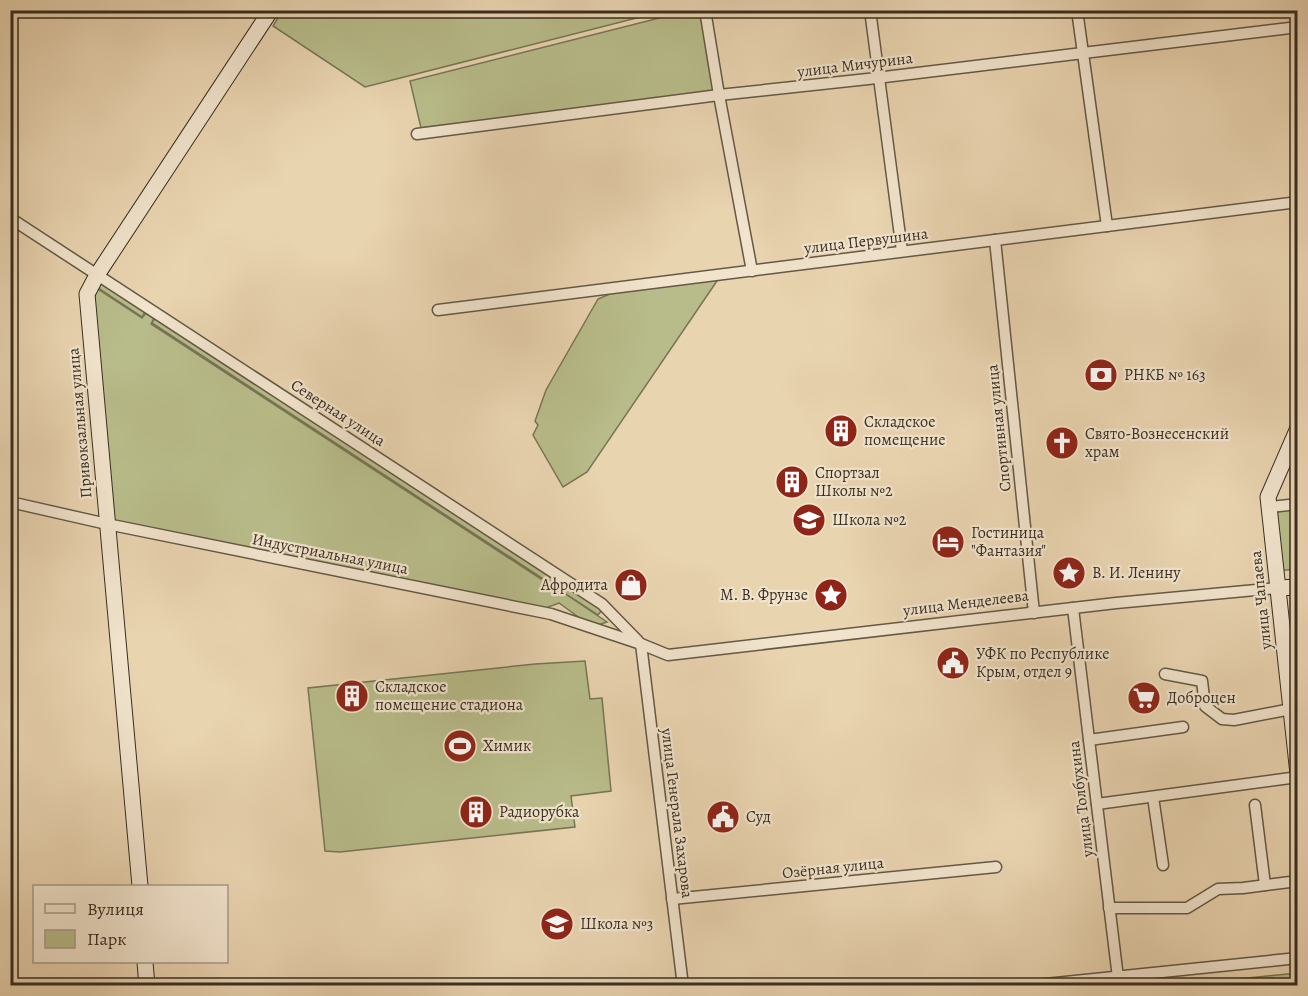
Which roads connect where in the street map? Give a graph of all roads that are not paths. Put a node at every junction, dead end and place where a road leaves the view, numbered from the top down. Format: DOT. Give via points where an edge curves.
graph roads {
  1 [pos="271,10"];
  2 [pos="705,10"];
  3 [pos="870,10"];
  4 [pos="1077,10"];
  5 [pos="1298,27"];
  6 [pos="1084,52"];
  7 [pos="879,77"];
  8 [pos="719,95"];
  9 [pos="417,134"];
  10 [pos="1298,202"];
  11 [pos="10,218"];
  12 [pos="1107,226"];
  13 [pos="994,240"];
  14 [pos="902,251"];
  15 [pos="752,271"];
  16 [pos="97,275"];
  17 [pos="438,310"];
  18 [pos="1298,428"];
  19 [pos="10,502"];
  20 [pos="1298,504"];
  21 [pos="1270,507"];
  22 [pos="107,524"];
  23 [pos="1298,587"];
  24 [pos="1278,588"];
  25 [pos="1073,608"];
  26 [pos="1034,613"];
  27 [pos="641,644"];
  28 [pos="1165,674"];
  29 [pos="1291,708"];
  30 [pos="1183,727"];
  31 [pos="1089,740"];
  32 [pos="1298,775"];
  33 [pos="1153,797"];
  34 [pos="1096,804"];
  35 [pos="1255,806"];
  36 [pos="1163,865"];
  37 [pos="996,867"];
  38 [pos="1298,881"];
  39 [pos="140,885"];
  40 [pos="1265,885"];
  41 [pos="672,899"];
  42 [pos="1109,908"];
  43 [pos="1298,958"];
  44 [pos="145,963"];
  45 [pos="1118,981"];
  46 [pos="147,986"];
  47 [pos="683,986"];
  48 [pos="1026,986"];
  1 -- 16 [label="main road, Привокзальная улица"];
  2 -- 8 [label="street"];
  3 -- 7 [label="street"];
  4 -- 6 [label="street"];
  5 -- 6 [label="street, улица Мичурина"];
  6 -- 7 [label="street, улица Мичурина"];
  6 -- 12 [label="street"];
  7 -- 8 [label="street, улица Мичурина"];
  7 -- 14 [label="street"];
  8 -- 9 [label="street, улица Мичурина"];
  8 -- 15 [label="street"];
  10 -- 12 [label="street, улица Первушина"];
  11 -- 16 [label="street, Северная улица"];
  12 -- 13 [label="street, улица Первушина"];
  13 -- 14 [label="street, улица Первушина"];
  13 -- 26 [label="street, Спортивная улица"];
  14 -- 15 [label="street, улица Первушина"];
  15 -- 17 [label="street, улица Первушина"];
  16 -- 22 [label="main road, Привокзальная улица" via="87,294"];
  16 -- 27 [label="street, Северная улица" via="602,604"];
  18 -- 21 [label="main road, улица Чапаева" via="1268,497"];
  19 -- 22 [label="street, Индустриальная улица"];
  20 -- 21 [label="street"];
  21 -- 24 [label="main road, улица Чапаева"];
  22 -- 27 [label="street, Индустриальная улица" via="551,614"];
  22 -- 39 [label="main road, Привокзальная улица"];
  23 -- 24 [label="main road, улица Менделеева"];
  24 -- 25 [label="street, улица Менделеева"];
  24 -- 29 [label="main road, улица Чапаева"];
  25 -- 26 [label="street, улица Менделеева"];
  25 -- 31 [label="street, улица Толбухина"];
  26 -- 27 [label="street, улица Менделеева" via="668,655"];
  27 -- 41 [label="street, улица Генерала Захарова"];
  28 -- 29 [label="street" via="1202,681 1205,706 1222,719"];
  29 -- 32 [label="main road, улица Чапаева"];
  30 -- 31 [label="street"];
  31 -- 34 [label="street, улица Толбухина"];
  32 -- 33 [label="street"];
  33 -- 34 [label="street"];
  33 -- 36 [label="street"];
  34 -- 42 [label="street, улица Толбухина"];
  35 -- 40 [label="street"];
  37 -- 41 [label="street, Озёрная улица"];
  38 -- 40 [label="street"];
  40 -- 42 [label="street" via="1218,889 1187,908"];
  41 -- 47 [label="street, улица Генерала Захарова"];
  42 -- 45 [label="street, улица Толбухина"];
  43 -- 45 [label="street"];
  44 -- 46 [label="main road"];
  45 -- 48 [label="street"];
}
